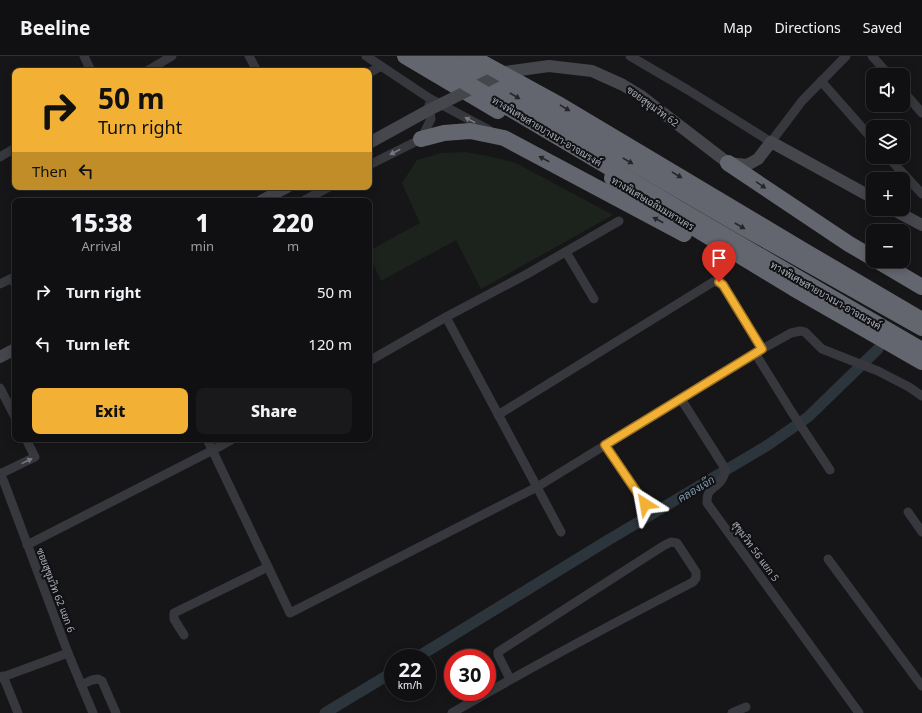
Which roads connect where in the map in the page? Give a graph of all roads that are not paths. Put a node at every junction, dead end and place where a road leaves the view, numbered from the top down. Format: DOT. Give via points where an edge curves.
graph roads {
  1 [pos="84,56"];
  2 [pos="172,56"];
  3 [pos="249,56"];
  4 [pos="366,56"];
  5 [pos="404,56"];
  6 [pos="421,56"];
  7 [pos="445,56"];
  8 [pos="470,56"];
  9 [pos="630,56"];
  10 [pos="846,56"];
  11 [pos="872,56"];
  12 [pos="381,66"];
  13 [pos="90,68"];
  14 [pos="152,68"];
  15 [pos="255,68"];
  16 [pos="883,68"];
  17 [pos="372,71"];
  18 [pos="821,81"];
  19 [pos="429,98"];
  20 [pos="910,99"];
  21 [pos="922,113"];
  22 [pos="866,132"];
  23 [pos="504,138"];
  24 [pos="421,139"];
  25 [pos="372,141"];
  26 [pos="771,142"];
  27 [pos="12,150"];
  28 [pos="0,157"];
  29 [pos="372,164"];
  30 [pos="728,164"];
  31 [pos="894,164"];
  32 [pos="281,190"];
  33 [pos="323,190"];
  34 [pos="866,194"];
  35 [pos="922,194"];
  36 [pos="267,198"];
  37 [pos="309,198"];
  38 [pos="904,216"];
  39 [pos="619,221"];
  40 [pos="922,226"];
  41 [pos="566,252"];
  42 [pos="866,254"];
  43 [pos="890,268"];
  44 [pos="12,280"];
  45 [pos="0,284"];
  46 [pos="922,287"];
  47 [pos="793,288"];
  48 [pos="594,299"];
  49 [pos="446,317"];
  50 [pos="922,320"];
  51 [pos="922,328"];
  52 [pos="922,350"];
  53 [pos="12,351"];
  54 [pos="758,351"];
  55 [pos="0,357"];
  56 [pos="372,359"];
  57 [pos="922,362"];
  58 [pos="0,388"];
  59 [pos="922,396"];
  60 [pos="681,398"];
  61 [pos="12,411"];
  62 [pos="498,415"];
  63 [pos="28,442"];
  64 [pos="209,442"];
  65 [pos="228,442"];
  66 [pos="605,445"];
  67 [pos="213,450"];
  68 [pos="830,470"];
  69 [pos="0,474"];
  70 [pos="537,487"];
  71 [pos="645,504"];
  72 [pos="908,512"];
  73 [pos="922,531"];
  74 [pos="561,532"];
  75 [pos="27,545"];
  76 [pos="828,559"];
  77 [pos="268,567"];
  78 [pos="184,635"];
  79 [pos="68,653"];
  80 [pos="2,677"];
  81 [pos="510,679"];
  82 [pos="82,685"];
  83 [pos="922,686"];
  84 [pos="746,707"];
  85 [pos="18,713"];
  86 [pos="93,713"];
  87 [pos="116,713"];
  88 [pos="452,713"];
  89 [pos="732,713"];
  90 [pos="859,713"];
  1 -- 13 [label="street"];
  2 -- 14 [label="street"];
  3 -- 15 [label="street"];
  4 -- 12 [label="street"];
  5 -- 47 [label="highway, ทางพิเศษเฉลิมมหานคร"];
  6 -- 52 [label="highway, ทางพิเศษสายบางนา-อาจณรงค์, bridge"];
  7 -- 51 [label="highway, one-way"];
  8 -- 50 [label="highway, one-way, bridge" via="560,105"];
  9 -- 26 [label="street"];
  10 -- 18 [label="street"];
  11 -- 16 [label="street"];
  12 -- 17 [label="street"];
  12 -- 19 [label="street"];
  18 -- 22 [label="street"];
  18 -- 26 [label="street" via="802,101"];
  23 -- 19 [label="street, one-way"];
  19 -- 24 [label="street" via="431,119"];
  20 -- 21 [label="street"];
  23 -- 24 [label="highway" via="470,131 444,133"];
  47 -- 23 [label="highway, one-way" via="734,260"];
  24 -- 29 [label="street, one-way"];
  25 -- 30 [label="street, ซอยสุขุมวิท 62, bridge" via="505,72 549,66 592,71 623,85 641,96"];
  26 -- 30 [label="street" via="758,159 747,165"];
  26 -- 34 [label="street"];
  27 -- 28 [label="street"];
  30 -- 42 [label="highway, one-way"];
  31 -- 35 [label="street"];
  32 -- 36 [label="street"];
  33 -- 37 [label="street"];
  38 -- 40 [label="street"];
  39 -- 41 [label="street"];
  41 -- 48 [label="street"];
  41 -- 49 [label="street"];
  43 -- 46 [label="highway"];
  44 -- 45 [label="street"];
  47 -- 57 [label="highway, ทางพิเศษเฉลิมมหานคร"];
  49 -- 56 [label="street"];
  49 -- 62 [label="street"];
  53 -- 55 [label="street"];
  54 -- 59 [label="street" via="791,333 806,332 822,349 878,371"];
  54 -- 60 [label="street"];
  54 -- 62 [label="street" via="723,285 713,282"];
  54 -- 68 [label="street" via="791,411"];
  58 -- 61 [label="street"];
  60 -- 66 [label="street"];
  60 -- 90 [label="street, สุขุมวิท 56 แยก 5" via="726,470 719,483 709,491 707,503"];
  62 -- 70 [label="street"];
  69 -- 63 [label="street, one-way" via="35,457"];
  64 -- 67 [label="street"];
  65 -- 67 [label="street"];
  66 -- 70 [label="street"];
  66 -- 71 [label="street"];
  67 -- 75 [label="street"];
  67 -- 77 [label="street"];
  69 -- 75 [label="street, ซอยสุขุมวิท 62 แยก 6"];
  70 -- 74 [label="street"];
  70 -- 77 [label="street" via="290,613"];
  72 -- 73 [label="street"];
  75 -- 79 [label="street, ซอยสุขุมวิท 62 แยก 6"];
  76 -- 83 [label="street"];
  77 -- 78 [label="street" via="174,613 174,619"];
  79 -- 80 [label="street"];
  79 -- 82 [label="street, ซอยสุขุมวิท 62 แยก 6"];
  80 -- 85 [label="street"];
  81 -- 81 [label="street" via="693,582 696,572 678,543 671,542 663,546 498,652"];
  81 -- 88 [label="street"];
  82 -- 86 [label="street, ซอยสุขุมวิท 62 แยก 6"];
  82 -- 87 [label="street" via="92,680 102,681"];
  84 -- 89 [label="street"];
}
